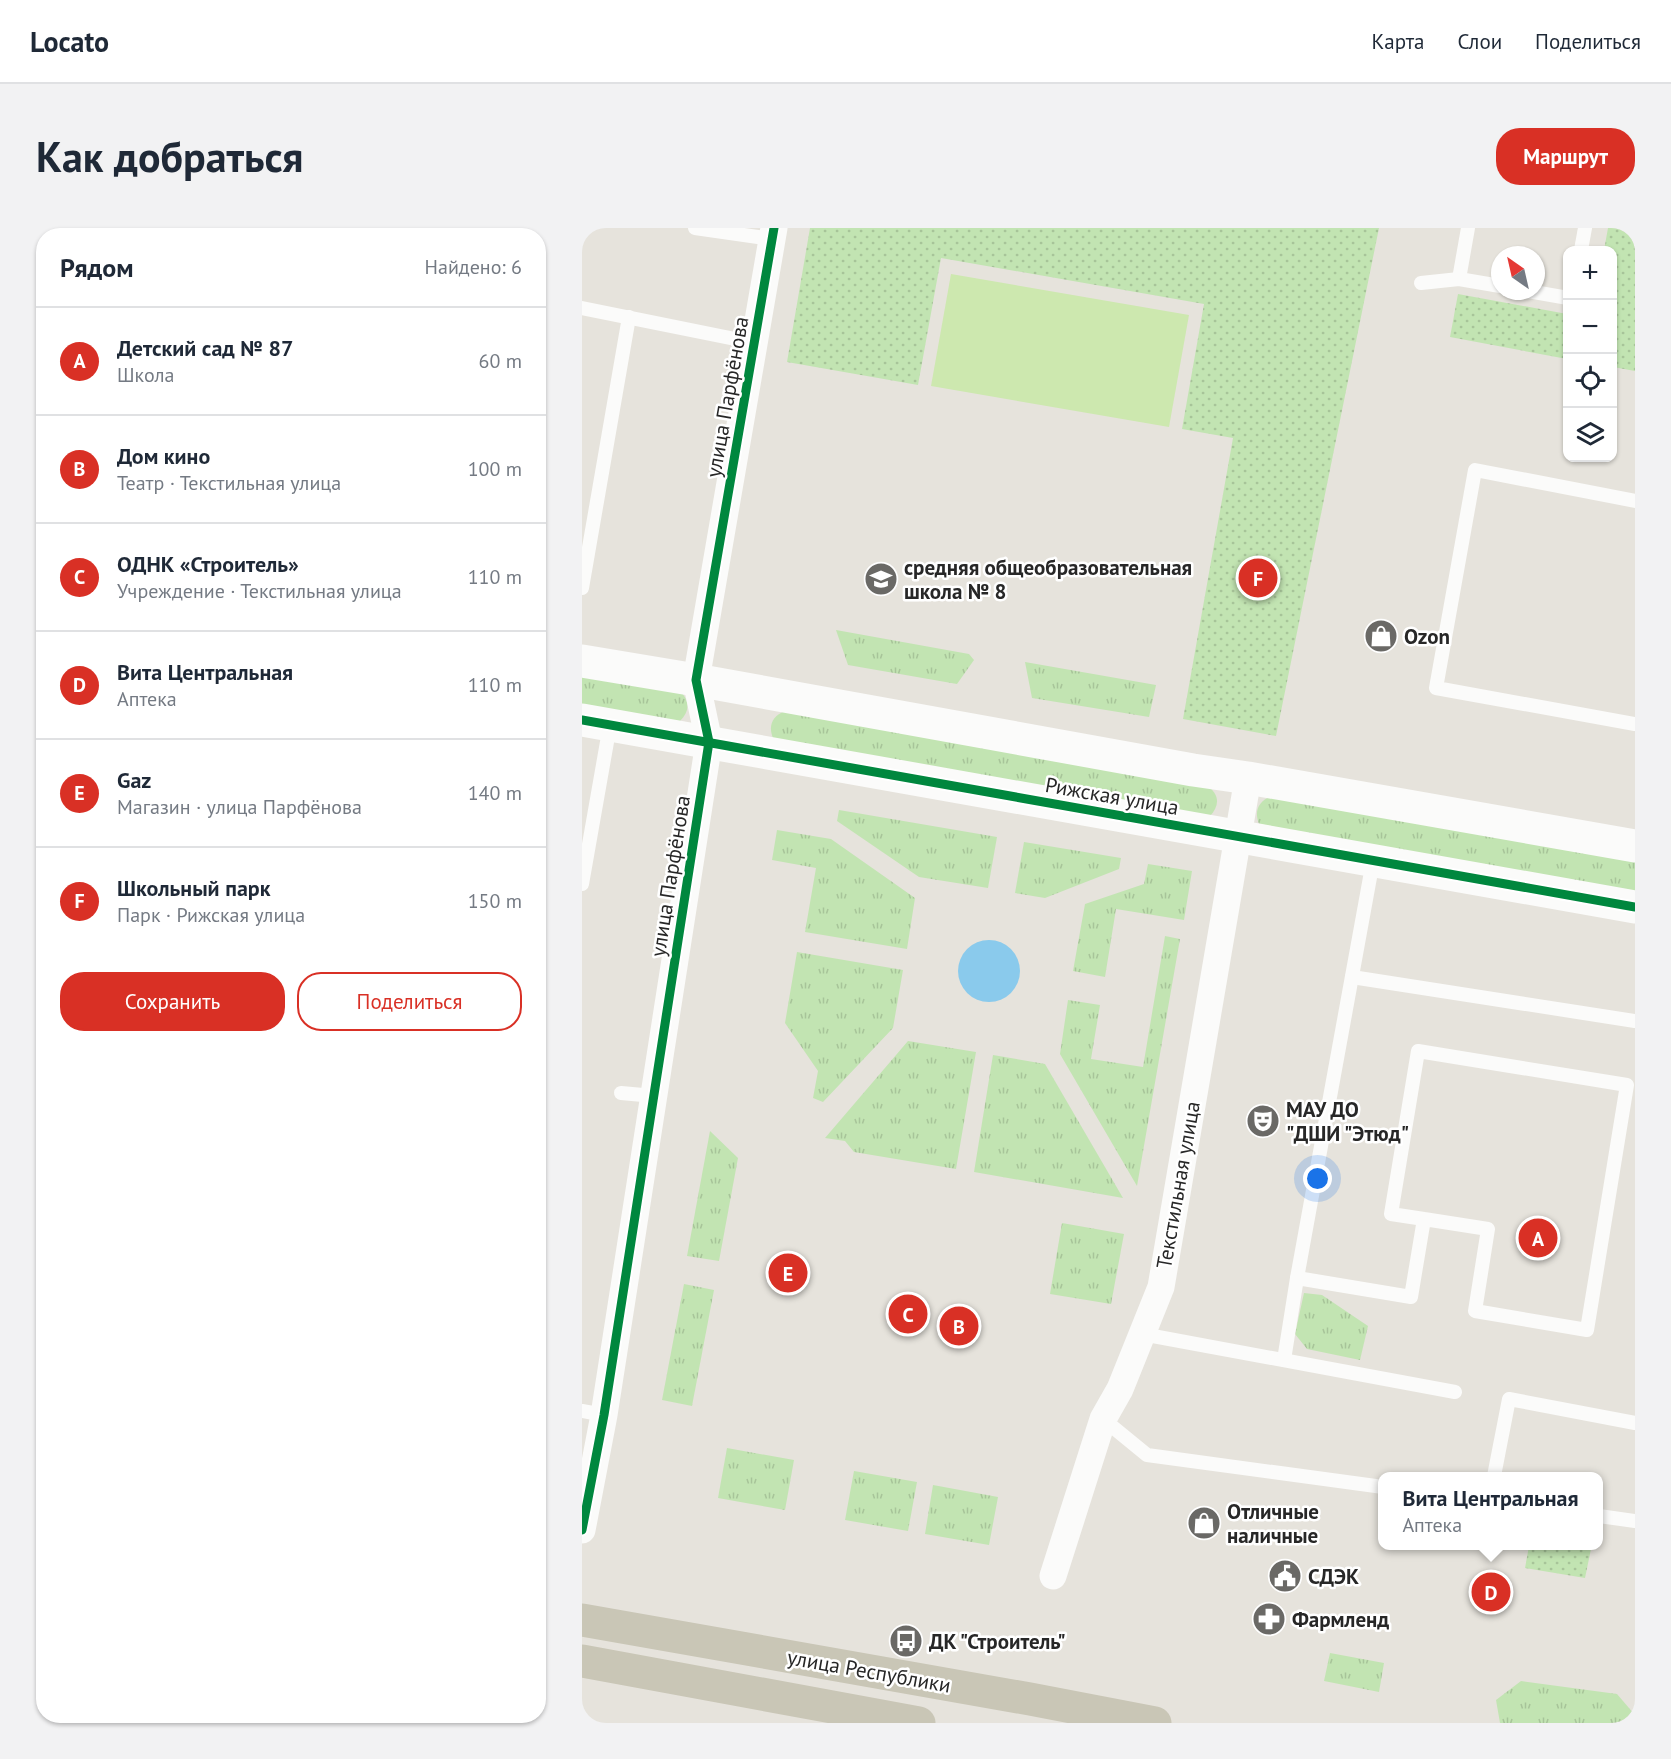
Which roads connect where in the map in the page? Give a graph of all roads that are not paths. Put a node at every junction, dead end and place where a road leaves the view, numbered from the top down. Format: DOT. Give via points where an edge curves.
graph roads {
  1 [pos="695,228"];
  2 [pos="1468,228"];
  3 [pos="1585,228"];
  4 [pos="773,233"];
  5 [pos="1582,246"];
  6 [pos="1459,279"];
  7 [pos="1420,283"];
  8 [pos="1491,284"];
  9 [pos="1545,294"];
  10 [pos="1563,297"];
  11 [pos="582,308"];
  12 [pos="629,317"];
  13 [pos="755,343"];
  14 [pos="1635,501"];
  15 [pos="586,544"];
  16 [pos="582,588"];
  17 [pos="582,661"];
  18 [pos="696,680"];
  19 [pos="596,722"];
  20 [pos="1635,724"];
  21 [pos="709,742"];
  22 [pos="1248,778"];
  23 [pos="587,829"];
  24 [pos="1237,837"];
  25 [pos="1635,846"];
  26 [pos="1373,861"];
  27 [pos="582,884"];
  28 [pos="1635,908"];
  29 [pos="1352,977"];
  30 [pos="1635,1020"];
  31 [pos="621,1092"];
  32 [pos="654,1096"];
  33 [pos="1424,1219"];
  34 [pos="1297,1278"];
  35 [pos="1142,1334"];
  36 [pos="1284,1360"];
  37 [pos="1455,1392"];
  38 [pos="593,1413"];
  39 [pos="1103,1419"];
  40 [pos="1635,1424"];
  41 [pos="1495,1472"];
  42 [pos="1378,1486"];
  43 [pos="1603,1517"];
  44 [pos="1635,1521"];
  45 [pos="582,1530"];
  46 [pos="1053,1576"];
  47 [pos="582,1620"];
  48 [pos="582,1661"];
  49 [pos="920,1723"];
  50 [pos="1155,1723"];
  1 -- 4 [label="lane"];
  2 -- 6 [label="lane"];
  3 -- 5 [label="lane"];
  4 -- 13 [label="street, улица Парфёнова"];
  6 -- 7 [label="lane"];
  6 -- 8 [label="lane"];
  9 -- 10 [label="lane"];
  11 -- 12 [label="lane"];
  12 -- 13 [label="lane"];
  12 -- 15 [label="lane"];
  13 -- 18 [label="street, улица Парфёнова"];
  14 -- 20 [label="lane" via="1475,470 1436,687"];
  15 -- 16 [label="lane"];
  17 -- 18 [label="street, Рижская улица"];
  18 -- 21 [label="street, улица Парфёнова"];
  18 -- 22 [label="street, Рижская улица"];
  19 -- 21 [label="street, Рижская улица"];
  19 -- 23 [label="lane"];
  21 -- 24 [label="street, Рижская улица"];
  21 -- 32 [label="street, улица Парфёнова"];
  22 -- 24 [label="street, Текстильная улица"];
  22 -- 25 [label="street, Рижская улица"];
  23 -- 27 [label="lane"];
  24 -- 26 [label="street, Рижская улица"];
  24 -- 35 [label="street, Текстильная улица" via="1161,1287"];
  26 -- 28 [label="street, Рижская улица"];
  26 -- 29 [label="lane"];
  29 -- 30 [label="lane"];
  29 -- 34 [label="lane"];
  31 -- 32 [label="lane"];
  32 -- 38 [label="street, улица Парфёнова"];
  33 -- 33 [label="lane" via="1488,1229 1475,1311 1587,1330 1627,1085 1418,1051 1391,1214"];
  33 -- 34 [label="lane" via="1411,1297"];
  34 -- 36 [label="lane"];
  35 -- 36 [label="lane"];
  35 -- 39 [label="street, Текстильная улица"];
  36 -- 37 [label="lane"];
  38 -- 45 [label="street, улица Парфёнова"];
  39 -- 42 [label="lane" via="1148,1455"];
  39 -- 46 [label="street, Текстильная улица"];
  40 -- 41 [label="lane" via="1509,1399"];
  43 -- 44 [label="lane"];
  47 -- 50 [label="main road, улица Республики"];
  48 -- 49 [label="main road, улица Республики"];
}
